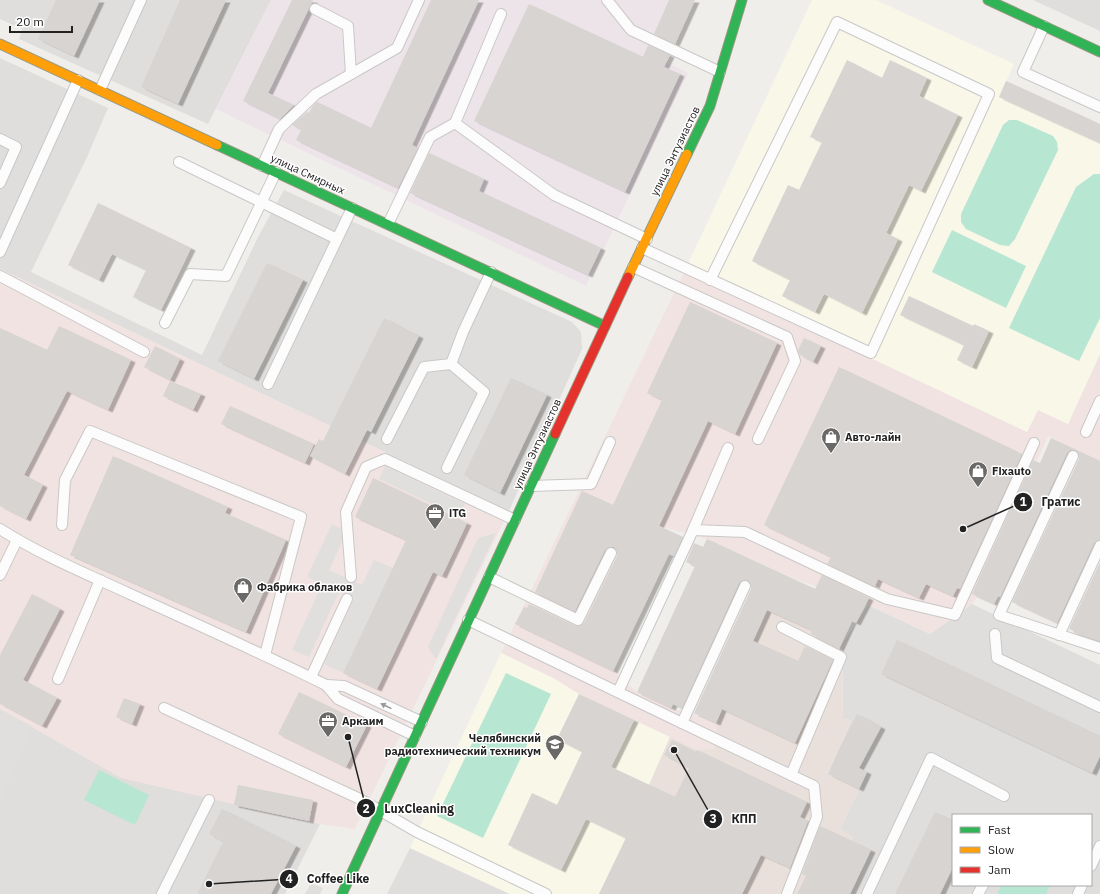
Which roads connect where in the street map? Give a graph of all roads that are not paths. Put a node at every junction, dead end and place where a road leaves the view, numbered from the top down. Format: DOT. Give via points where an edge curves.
graph roads {
  1 [pos="141,0"];
  2 [pos="419,0"];
  3 [pos="607,0"];
  4 [pos="742,0"];
  5 [pos="988,0"];
  6 [pos="315,9"];
  7 [pos="501,14"];
  8 [pos="1044,26"];
  9 [pos="0,44"];
  10 [pos="1100,52"];
  11 [pos="720,72"];
  12 [pos="352,74"];
  13 [pos="78,80"];
  14 [pos="100,90"];
  15 [pos="1100,107"];
  16 [pos="455,123"];
  17 [pos="0,139"];
  18 [pos="179,162"];
  19 [pos="262,166"];
  20 [pos="276,172"];
  21 [pos="0,183"];
  22 [pos="262,202"];
  23 [pos="352,208"];
  24 [pos="388,224"];
  25 [pos="337,239"];
  26 [pos="644,243"];
  27 [pos="0,252"];
  28 [pos="633,267"];
  29 [pos="491,272"];
  30 [pos="0,276"];
  31 [pos="710,280"];
  32 [pos="165,323"];
  33 [pos="605,326"];
  34 [pos="144,352"];
  35 [pos="451,364"];
  36 [pos="268,384"];
  37 [pos="1100,401"];
  38 [pos="1086,432"];
  39 [pos="387,439"];
  40 [pos="758,439"];
  41 [pos="610,442"];
  42 [pos="1034,443"];
  43 [pos="728,448"];
  44 [pos="1073,456"];
  45 [pos="448,468"];
  46 [pos="531,486"];
  47 [pos="515,520"];
  48 [pos="62,525"];
  49 [pos="0,529"];
  50 [pos="693,530"];
  51 [pos="17,540"];
  52 [pos="1100,546"];
  53 [pos="611,553"];
  54 [pos="0,575"];
  55 [pos="489,576"];
  56 [pos="351,577"];
  57 [pos="100,580"];
  58 [pos="745,586"];
  59 [pos="347,599"];
  60 [pos="468,620"];
  61 [pos="782,627"];
  62 [pos="995,634"];
  63 [pos="1059,635"];
  64 [pos="1100,648"];
  65 [pos="265,655"];
  66 [pos="311,678"];
  67 [pos="58,679"];
  68 [pos="326,685"];
  69 [pos="618,692"];
  70 [pos="1100,707"];
  71 [pos="164,708"];
  72 [pos="422,722"];
  73 [pos="682,723"];
  74 [pos="415,736"];
  75 [pos="790,775"];
  76 [pos="1004,796"];
  77 [pos="209,800"];
  78 [pos="381,811"];
  79 [pos="1100,846"];
  80 [pos="1092,864"];
  81 [pos="162,894"];
  82 [pos="342,894"];
  83 [pos="546,894"];
  84 [pos="787,894"];
  85 [pos="867,894"];
  1 -- 14 [label="lane"];
  2 -- 12 [label="lane" via="397,48"];
  3 -- 11 [label="lane" via="631,30"];
  4 -- 11 [label="main road, улица Энтузиастов"];
  5 -- 8 [label="main road"];
  6 -- 12 [label="lane" via="348,26"];
  7 -- 16 [label="lane"];
  8 -- 10 [label="main road"];
  8 -- 15 [label="lane" via="1023,72"];
  9 -- 13 [label="main road, улица Смирных"];
  11 -- 26 [label="main road, улица Энтузиастов" via="710,106"];
  12 -- 19 [label="lane" via="316,94 279,128"];
  13 -- 14 [label="main road, улица Смирных"];
  13 -- 27 [label="lane"];
  14 -- 19 [label="main road, улица Смирных"];
  16 -- 24 [label="lane" via="430,137"];
  16 -- 26 [label="lane" via="554,195"];
  17 -- 21 [label="lane" via="16,147"];
  18 -- 22 [label="lane"];
  19 -- 20 [label="main road, улица Смирных"];
  20 -- 22 [label="lane"];
  20 -- 23 [label="main road, улица Смирных"];
  22 -- 25 [label="lane"];
  22 -- 32 [label="lane" via="226,276 190,274"];
  23 -- 24 [label="main road, улица Смирных"];
  23 -- 25 [label="lane"];
  24 -- 29 [label="main road, улица Смирных"];
  25 -- 36 [label="lane"];
  26 -- 28 [label="main road, улица Энтузиастов"];
  26 -- 31 [label="lane"];
  28 -- 33 [label="main road, улица Энтузиастов"];
  28 -- 40 [label="lane" via="787,336 795,361"];
  29 -- 33 [label="main road, улица Смирных"];
  29 -- 35 [label="lane"];
  30 -- 34 [label="lane"];
  31 -- 31 [label="lane" via="871,353 989,94 837,22"];
  33 -- 46 [label="main road, улица Энтузиастов"];
  35 -- 39 [label="lane" via="424,367"];
  35 -- 45 [label="lane" via="484,392"];
  37 -- 38 [label="lane"];
  41 -- 46 [label="lane" via="591,484"];
  42 -- 50 [label="lane" via="955,615 887,599 745,532"];
  43 -- 50 [label="lane"];
  44 -- 63 [label="lane" via="999,615"];
  46 -- 47 [label="main road, улица Энтузиастов"];
  47 -- 55 [label="main road, улица Энтузиастов"];
  47 -- 56 [label="lane" via="385,459 366,467 346,512"];
  48 -- 65 [label="lane" via="64,480 90,430 301,517"];
  49 -- 51 [label="lane"];
  50 -- 69 [label="lane"];
  51 -- 54 [label="lane"];
  51 -- 57 [label="lane"];
  52 -- 63 [label="lane"];
  53 -- 55 [label="lane" via="578,620"];
  55 -- 60 [label="main road, улица Энтузиастов"];
  57 -- 65 [label="lane"];
  57 -- 67 [label="lane"];
  58 -- 73 [label="lane"];
  59 -- 66 [label="lane"];
  60 -- 69 [label="lane"];
  60 -- 72 [label="main road, улица Энтузиастов"];
  61 -- 75 [label="lane" via="840,657"];
  62 -- 70 [label="lane" via="997,658"];
  63 -- 64 [label="lane"];
  65 -- 66 [label="lane"];
  66 -- 68 [label="lane"];
  72 -- 68 [label="lane, one-way" via="344,686"];
  68 -- 74 [label="lane" via="338,699"];
  69 -- 73 [label="lane"];
  71 -- 78 [label="lane"];
  72 -- 74 [label="main road, улица Энтузиастов"];
  73 -- 75 [label="lane"];
  74 -- 78 [label="main road, улица Энтузиастов"];
  75 -- 84 [label="lane" via="814,786 817,817"];
  76 -- 85 [label="lane" via="931,758"];
  77 -- 81 [label="lane"];
  78 -- 82 [label="main road, улица Энтузиастов"];
  78 -- 83 [label="lane" via="414,830"];
  79 -- 80 [label="lane"];
}
